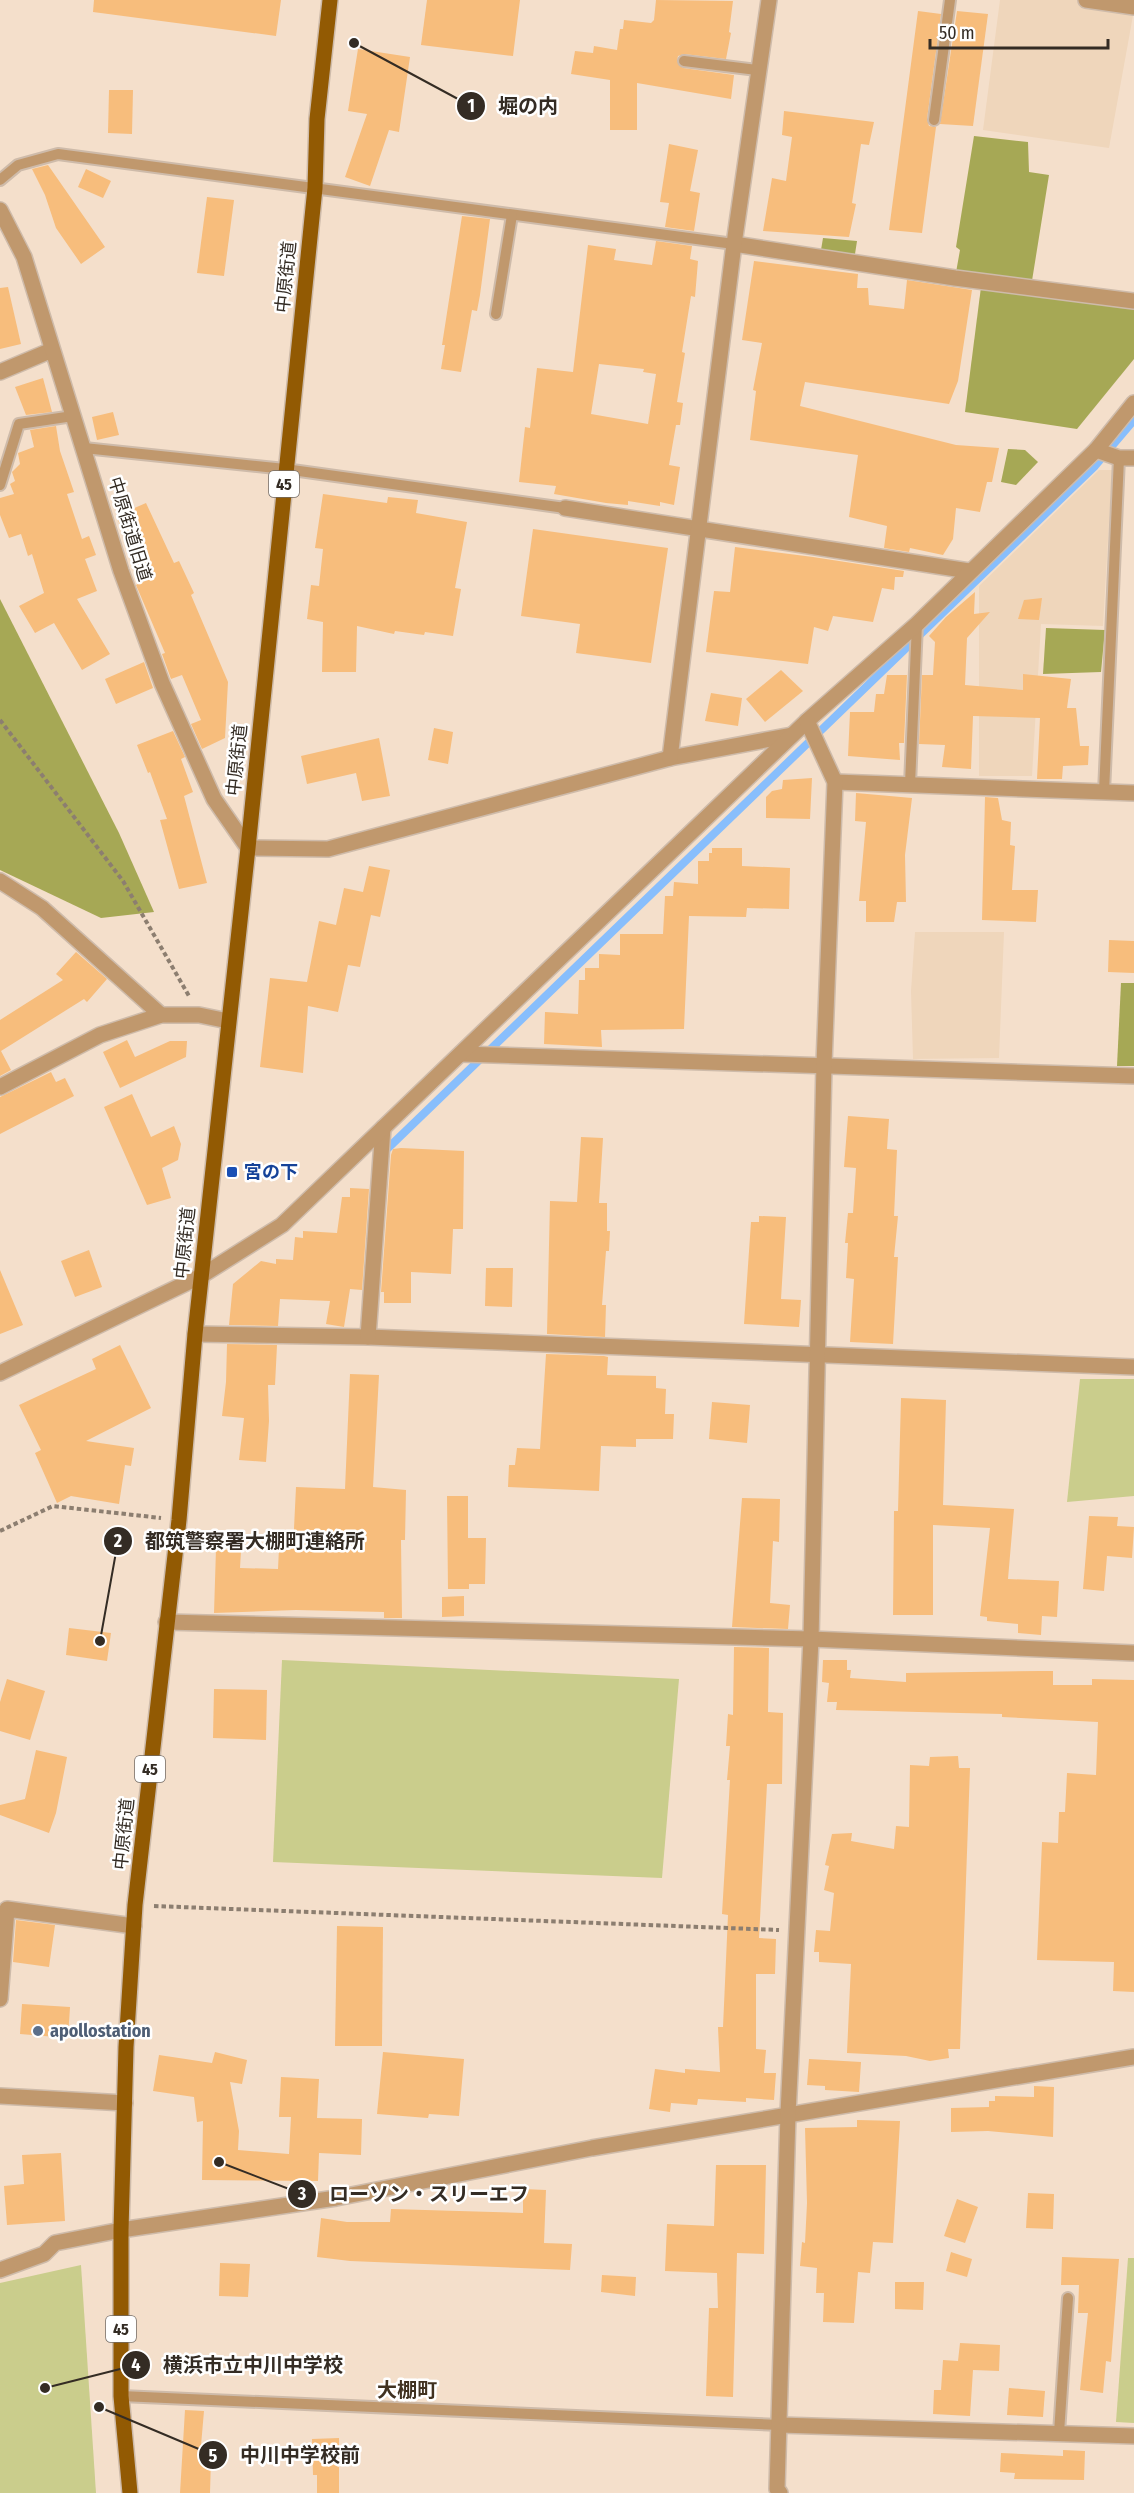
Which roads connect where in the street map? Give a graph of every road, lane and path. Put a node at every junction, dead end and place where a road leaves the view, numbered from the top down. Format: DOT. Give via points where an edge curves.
graph roads {
  1 [pos="330,0"];
  2 [pos="769,0"];
  3 [pos="950,0"];
  4 [pos="1086,0"];
  5 [pos="1134,7"];
  6 [pos="684,61"];
  7 [pos="757,69"];
  8 [pos="934,120"];
  9 [pos="0,180"];
  10 [pos="315,188"];
  11 [pos="0,210"];
  12 [pos="512,215"];
  13 [pos="734,244"];
  14 [pos="1134,301"];
  15 [pos="496,314"];
  16 [pos="52,350"];
  17 [pos="0,372"];
  18 [pos="1134,403"];
  19 [pos="73,416"];
  20 [pos="84,448"];
  21 [pos="1097,450"];
  22 [pos="1124,458"];
  23 [pos="285,469"];
  24 [pos="0,485"];
  25 [pos="565,508"];
  26 [pos="698,527"];
  27 [pos="969,571"];
  28 [pos="917,625"];
  29 [pos="0,720"];
  30 [pos="807,723"];
  31 [pos="792,735"];
  32 [pos="670,758"];
  33 [pos="835,782"];
  34 [pos="910,784"];
  35 [pos="1104,792"];
  36 [pos="1134,793"];
  37 [pos="248,848"];
  38 [pos="0,881"];
  39 [pos="161,1015"];
  40 [pos="199,1015"];
  41 [pos="228,1021"];
  42 [pos="464,1054"];
  43 [pos="824,1064"];
  44 [pos="1134,1076"];
  45 [pos="0,1087"];
  46 [pos="383,1128"];
  47 [pos="201,1276"];
  48 [pos="195,1334"];
  49 [pos="368,1337"];
  50 [pos="818,1354"];
  51 [pos="1134,1367"];
  52 [pos="0,1373"];
  53 [pos="179,1520"];
  54 [pos="0,1531"];
  55 [pos="166,1622"];
  56 [pos="811,1640"];
  57 [pos="1134,1653"];
  58 [pos="135,1905"];
  59 [pos="134,1926"];
  60 [pos="798,1931"];
  61 [pos="0,1999"];
  62 [pos="1134,2058"];
  63 [pos="0,2096"];
  64 [pos="125,2103"];
  65 [pos="788,2114"];
  66 [pos="121,2230"];
  67 [pos="0,2270"];
  68 [pos="1068,2298"];
  69 [pos="121,2397"];
  70 [pos="780,2425"];
  71 [pos="1059,2433"];
  72 [pos="1134,2436"];
  73 [pos="777,2492"];
  74 [pos="130,2493"];
  1 -- 10 [label="main road, 中原街道 / 45" via="317,119"];
  2 -- 7 [label="street"];
  3 -- 8 [label="lane"];
  4 -- 5 [label="street"];
  6 -- 7 [label="lane"];
  7 -- 13 [label="street"];
  9 -- 10 [label="lane" via="18,165 58,154"];
  10 -- 12 [label="lane"];
  10 -- 23 [label="main road, 中原街道 / 45"];
  11 -- 16 [label="street, 中原街道旧道" via="24,257"];
  12 -- 13 [label="lane"];
  12 -- 15 [label="lane"];
  13 -- 14 [label="street"];
  13 -- 26 [label="street"];
  16 -- 17 [label="street"];
  16 -- 19 [label="street, 中原街道旧道"];
  18 -- 21 [label="street"];
  19 -- 20 [label="street, 中原街道旧道"];
  19 -- 24 [label="lane" via="19,424"];
  20 -- 23 [label="lane"];
  20 -- 37 [label="street, 中原街道旧道" via="121,571 162,683 214,799"];
  21 -- 22 [label="street"];
  21 -- 27 [label="street"];
  22 -- 35 [label="lane"];
  23 -- 25 [label="lane"];
  23 -- 37 [label="main road, 中原街道 / 45"];
  25 -- 26 [label="street"];
  26 -- 27 [label="street"];
  26 -- 32 [label="street"];
  27 -- 28 [label="street"];
  28 -- 30 [label="street"];
  28 -- 34 [label="lane"];
  29 -- 40 [label="path" via="123,881"];
  30 -- 31 [label="street"];
  30 -- 33 [label="street"];
  31 -- 32 [label="street"];
  31 -- 42 [label="street"];
  32 -- 37 [label="street" via="328,849"];
  33 -- 34 [label="street"];
  33 -- 43 [label="street"];
  34 -- 35 [label="street"];
  35 -- 36 [label="street"];
  37 -- 41 [label="main road, 中原街道 / 45"];
  38 -- 39 [label="street" via="42,908"];
  39 -- 40 [label="street"];
  39 -- 45 [label="street" via="100,1035"];
  40 -- 41 [label="street"];
  41 -- 47 [label="main road, 中原街道 / 45"];
  42 -- 43 [label="street"];
  42 -- 46 [label="street"];
  43 -- 44 [label="street"];
  43 -- 50 [label="street"];
  46 -- 47 [label="street" via="282,1225"];
  46 -- 49 [label="street"];
  47 -- 48 [label="main road, 中原街道 / 45"];
  47 -- 52 [label="street"];
  48 -- 49 [label="street"];
  48 -- 53 [label="main road, 中原街道 / 45"];
  49 -- 50 [label="street"];
  50 -- 51 [label="street"];
  50 -- 56 [label="street"];
  53 -- 54 [label="path" via="53,1506"];
  53 -- 55 [label="main road, 中原街道 / 45"];
  55 -- 56 [label="street"];
  55 -- 58 [label="main road, 中原街道 / 45"];
  56 -- 57 [label="street"];
  56 -- 60 [label="street"];
  58 -- 59 [label="main road, 中原街道 / 45"];
  58 -- 60 [label="path"];
  59 -- 61 [label="street" via="7,1909"];
  59 -- 64 [label="main road, 中原街道 / 45"];
  60 -- 65 [label="street"];
  62 -- 65 [label="street"];
  63 -- 64 [label="street"];
  64 -- 66 [label="main road, 中原街道 / 45"];
  65 -- 66 [label="street" via="336,2198"];
  65 -- 70 [label="street"];
  66 -- 67 [label="street" via="55,2243 44,2254"];
  66 -- 69 [label="main road, 中原街道 / 45"];
  68 -- 71 [label="lane"];
  69 -- 70 [label="lane"];
  69 -- 74 [label="main road, 中原街道 / 45"];
  70 -- 71 [label="street"];
  70 -- 73 [label="street"];
  71 -- 72 [label="street"];
}
